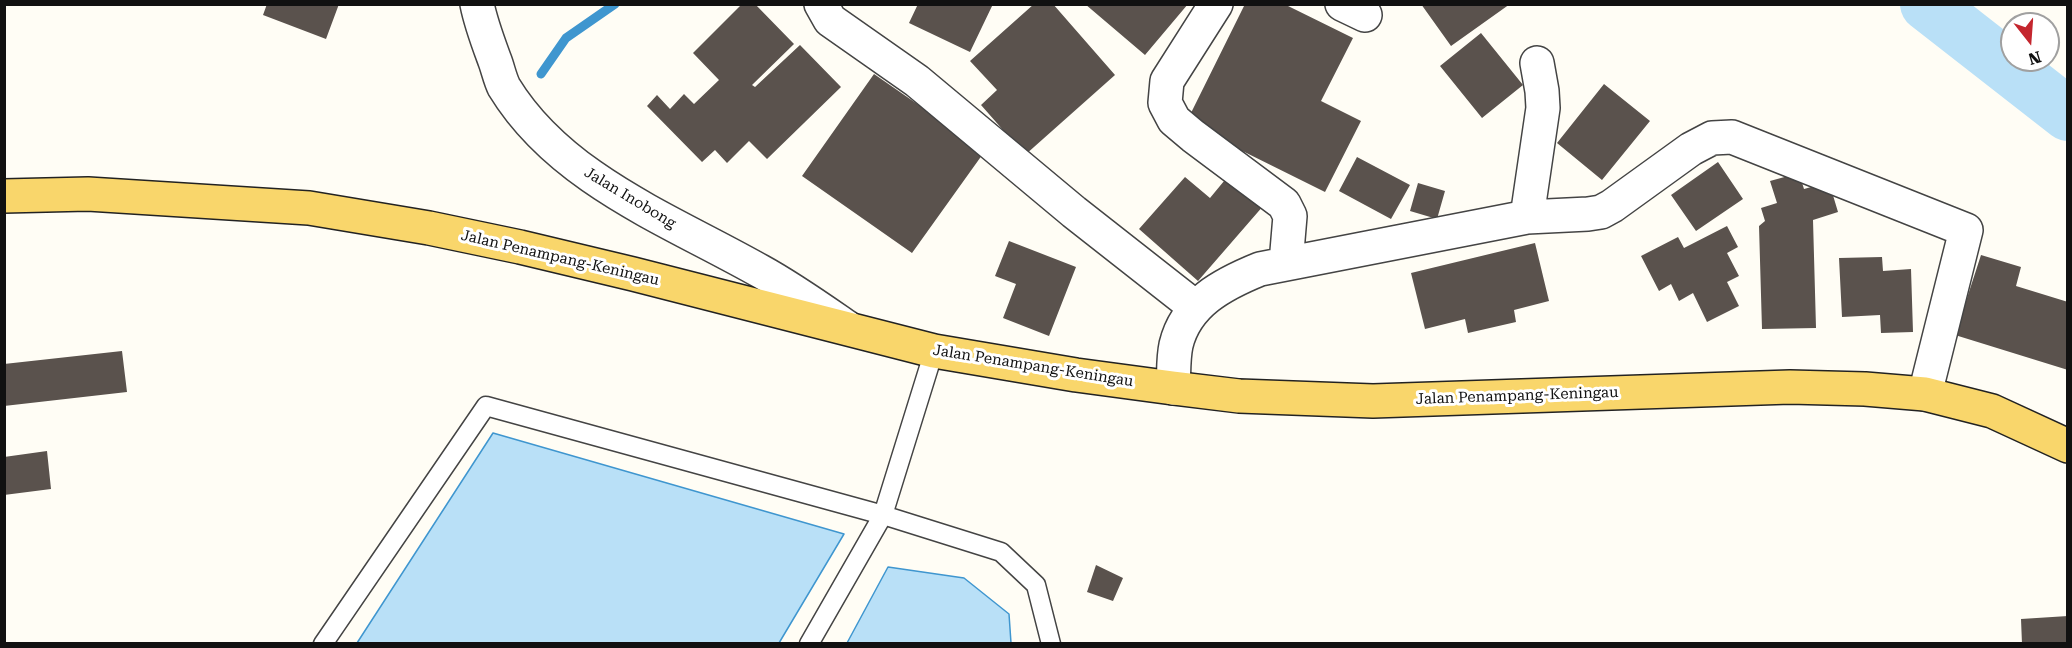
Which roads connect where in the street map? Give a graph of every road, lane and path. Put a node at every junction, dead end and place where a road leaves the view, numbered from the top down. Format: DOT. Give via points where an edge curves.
graph roads {
  1 [pos="477,4"];
  2 [pos="821,4"];
  3 [pos="1216,4"];
  4 [pos="1537,63"];
  5 [pos="4,196"];
  6 [pos="1527,217"];
  7 [pos="1286,263"];
  8 [pos="1196,306"];
  9 [pos="850,330"];
  10 [pos="934,351"];
  11 [pos="1173,388"];
  12 [pos="1925,394"];
  13 [pos="2067,446"];
  14 [pos="883,515"];
  15 [pos="323,644"];
  16 [pos="809,644"];
  17 [pos="1052,644"];
  1 -- 9 [label="street, Jalan Inobong" via="503,85 558,152 594,178 803,297"];
  2 -- 8 [label="street" via="830,20 917,81 1074,212"];
  3 -- 7 [label="street" via="1167,81 1165,103 1174,120 1284,204 1290,216"];
  4 -- 6 [label="street" via="1543,108"];
  5 -- 9 [label="main road, Jalan Penampang-Keningau" via="88,194 309,208 520,247"];
  6 -- 7 [label="street"];
  6 -- 12 [label="street" via="1601,212 1692,149 1712,138 1732,137 1966,230"];
  7 -- 8 [label="street" via="1239,278"];
  8 -- 11 [label="street" via="1176,345"];
  9 -- 10 [label="main road, Jalan Penampang-Keningau"];
  10 -- 11 [label="main road, Jalan Penampang-Keningau"];
  10 -- 14 [label="lane"];
  11 -- 12 [label="main road, Jalan Penampang-Keningau" via="1239,396 1373,401 1790,387"];
  12 -- 13 [label="main road, Jalan Penampang-Keningau" via="1992,411"];
  14 -- 15 [label="lane" via="486,406"];
  14 -- 16 [label="lane"];
  14 -- 17 [label="lane" via="1001,552 1036,585"];
}
